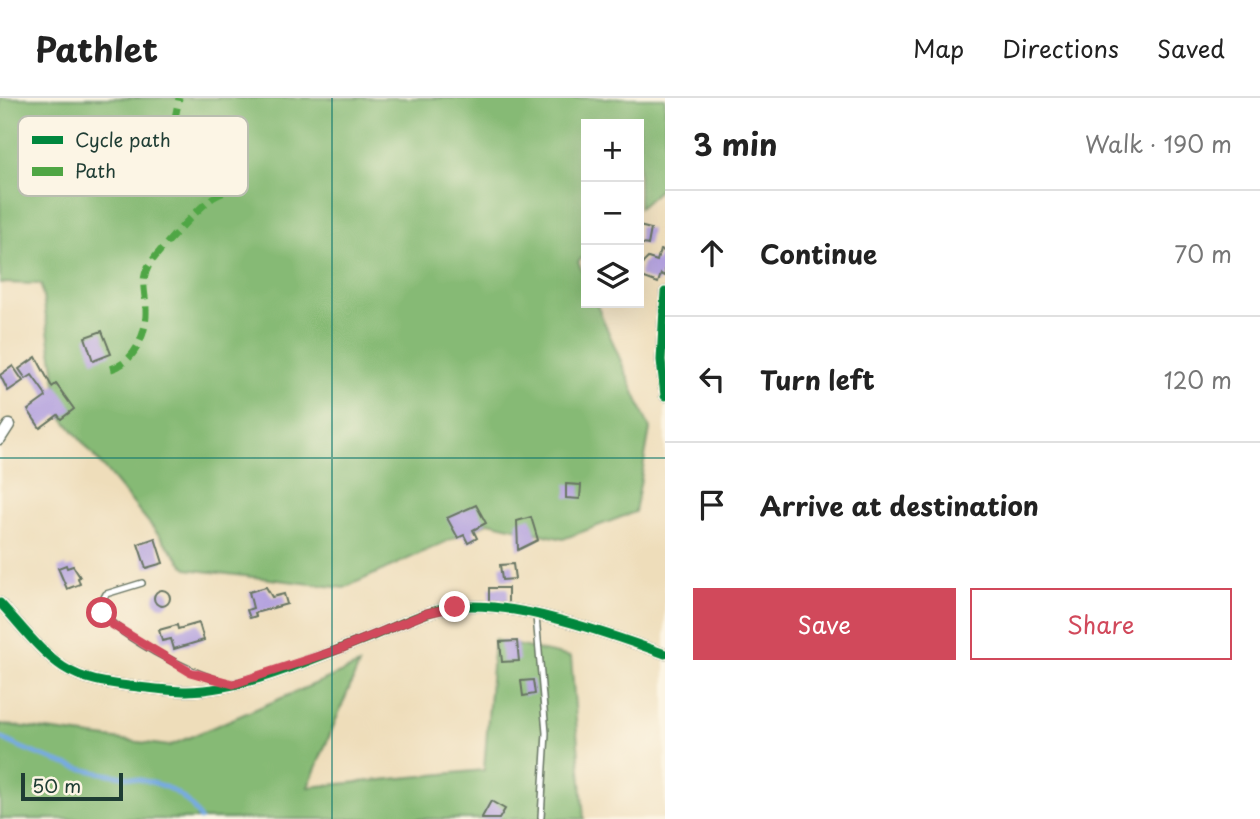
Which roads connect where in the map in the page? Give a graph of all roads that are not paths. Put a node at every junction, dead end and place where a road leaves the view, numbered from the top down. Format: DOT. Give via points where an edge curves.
graph roads {
  1 [pos="665,292"];
  2 [pos="665,396"];
  3 [pos="9,425"];
  4 [pos="0,439"];
  5 [pos="142,583"];
  6 [pos="0,603"];
  7 [pos="536,616"];
  8 [pos="665,653"];
  9 [pos="233,684"];
  10 [pos="541,817"];
  1 -- 2 [label="street" via="661,360"];
  3 -- 4 [label="street"];
  5 -- 9 [label="lane" via="106,594 100,605 102,613 113,625 190,672"];
  6 -- 9 [label="street" via="52,658 75,674 106,683 162,689 200,690"];
  7 -- 8 [label="street"];
  7 -- 9 [label="street" via="485,607 442,609"];
  7 -- 10 [label="lane" via="547,733"];
}
